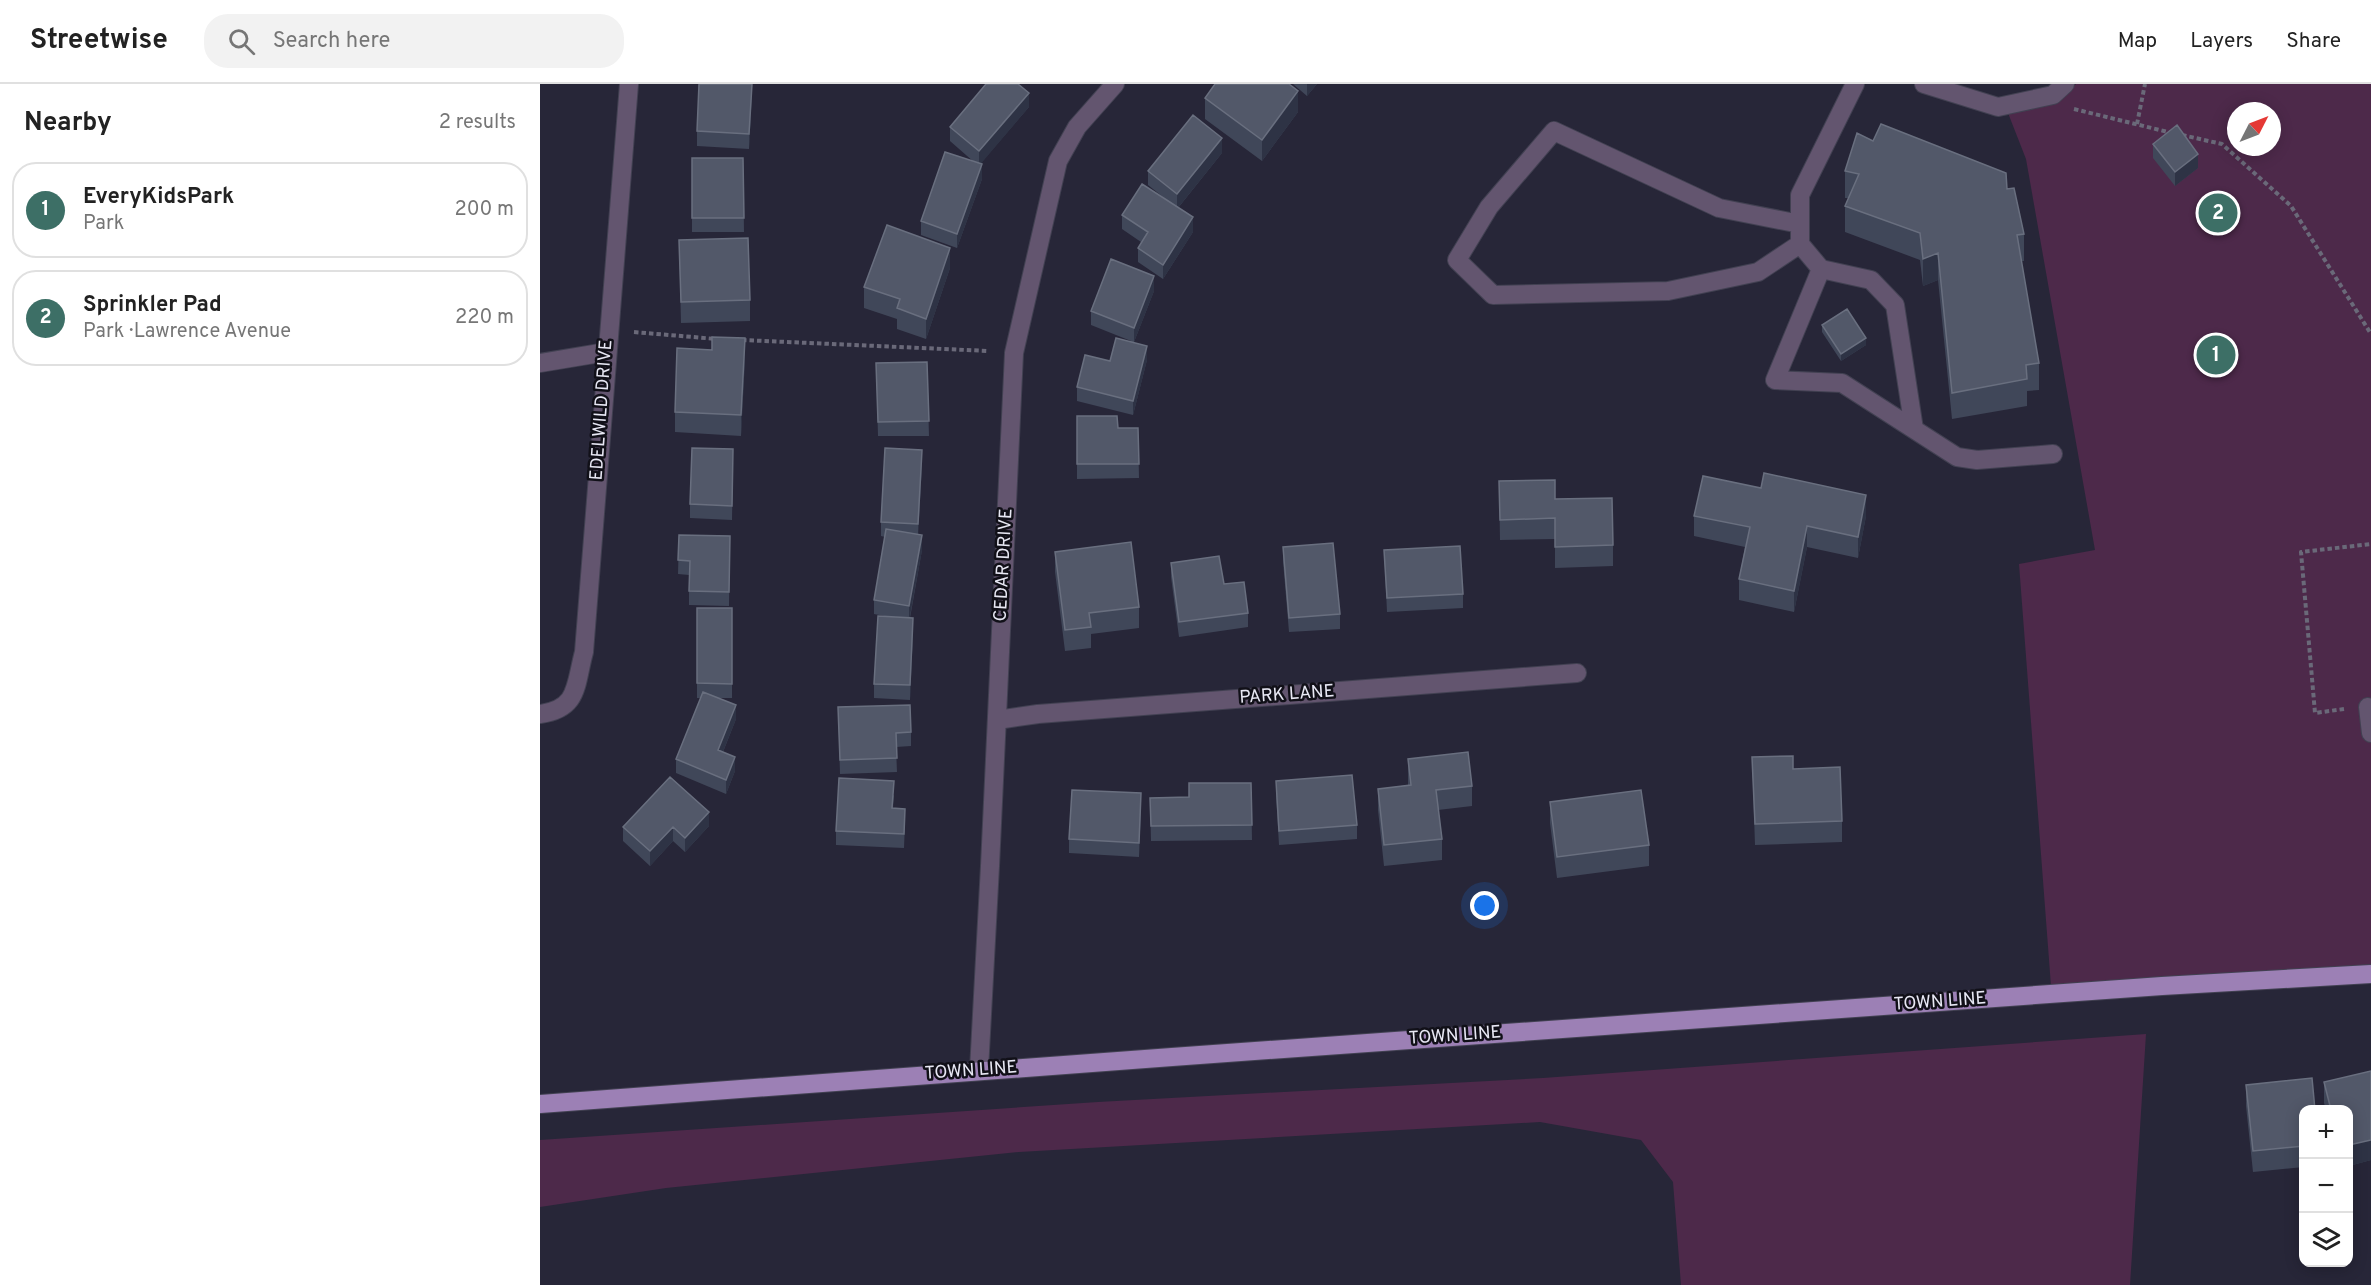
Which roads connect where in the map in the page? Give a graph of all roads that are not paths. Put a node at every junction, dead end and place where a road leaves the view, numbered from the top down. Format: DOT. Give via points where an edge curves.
graph roads {
  1 [pos="629,84"];
  2 [pos="1114,84"];
  3 [pos="1855,84"];
  4 [pos="1924,84"];
  5 [pos="2065,84"];
  6 [pos="1800,224"];
  7 [pos="1800,244"];
  8 [pos="1821,269"];
  9 [pos="606,352"];
  10 [pos="540,363"];
  11 [pos="1914,429"];
  12 [pos="2053,454"];
  13 [pos="1577,673"];
  14 [pos="2368,707"];
  15 [pos="540,714"];
  16 [pos="997,720"];
  17 [pos="2371,733"];
  18 [pos="2371,974"];
  19 [pos="979,1070"];
  20 [pos="540,1104"];
  1 -- 9 [label="street, EDELWILD DRIVE"];
  2 -- 16 [label="street, CEDAR DRIVE" via="1077,127 1058,161 1014,353"];
  3 -- 6 [label="street" via="1800,195"];
  4 -- 5 [label="street" via="1998,107 2053,95"];
  6 -- 7 [label="street"];
  6 -- 7 [label="street" via="1719,208 1554,131 1489,207 1457,260 1493,295 1668,291 1758,272"];
  7 -- 8 [label="street"];
  8 -- 11 [label="street" via="1871,280 1895,305"];
  8 -- 11 [label="street" via="1775,380 1842,383"];
  9 -- 10 [label="street"];
  9 -- 15 [label="street, EDELWILD DRIVE" via="584,652 571,700 557,712"];
  11 -- 12 [label="street" via="1957,457 1977,460"];
  13 -- 16 [label="street, PARK LANE"];
  14 -- 17 [label="street"];
  16 -- 19 [label="street, CEDAR DRIVE"];
  18 -- 19 [label="main road, TOWN LINE"];
  19 -- 20 [label="main road, TOWN LINE"];
}
